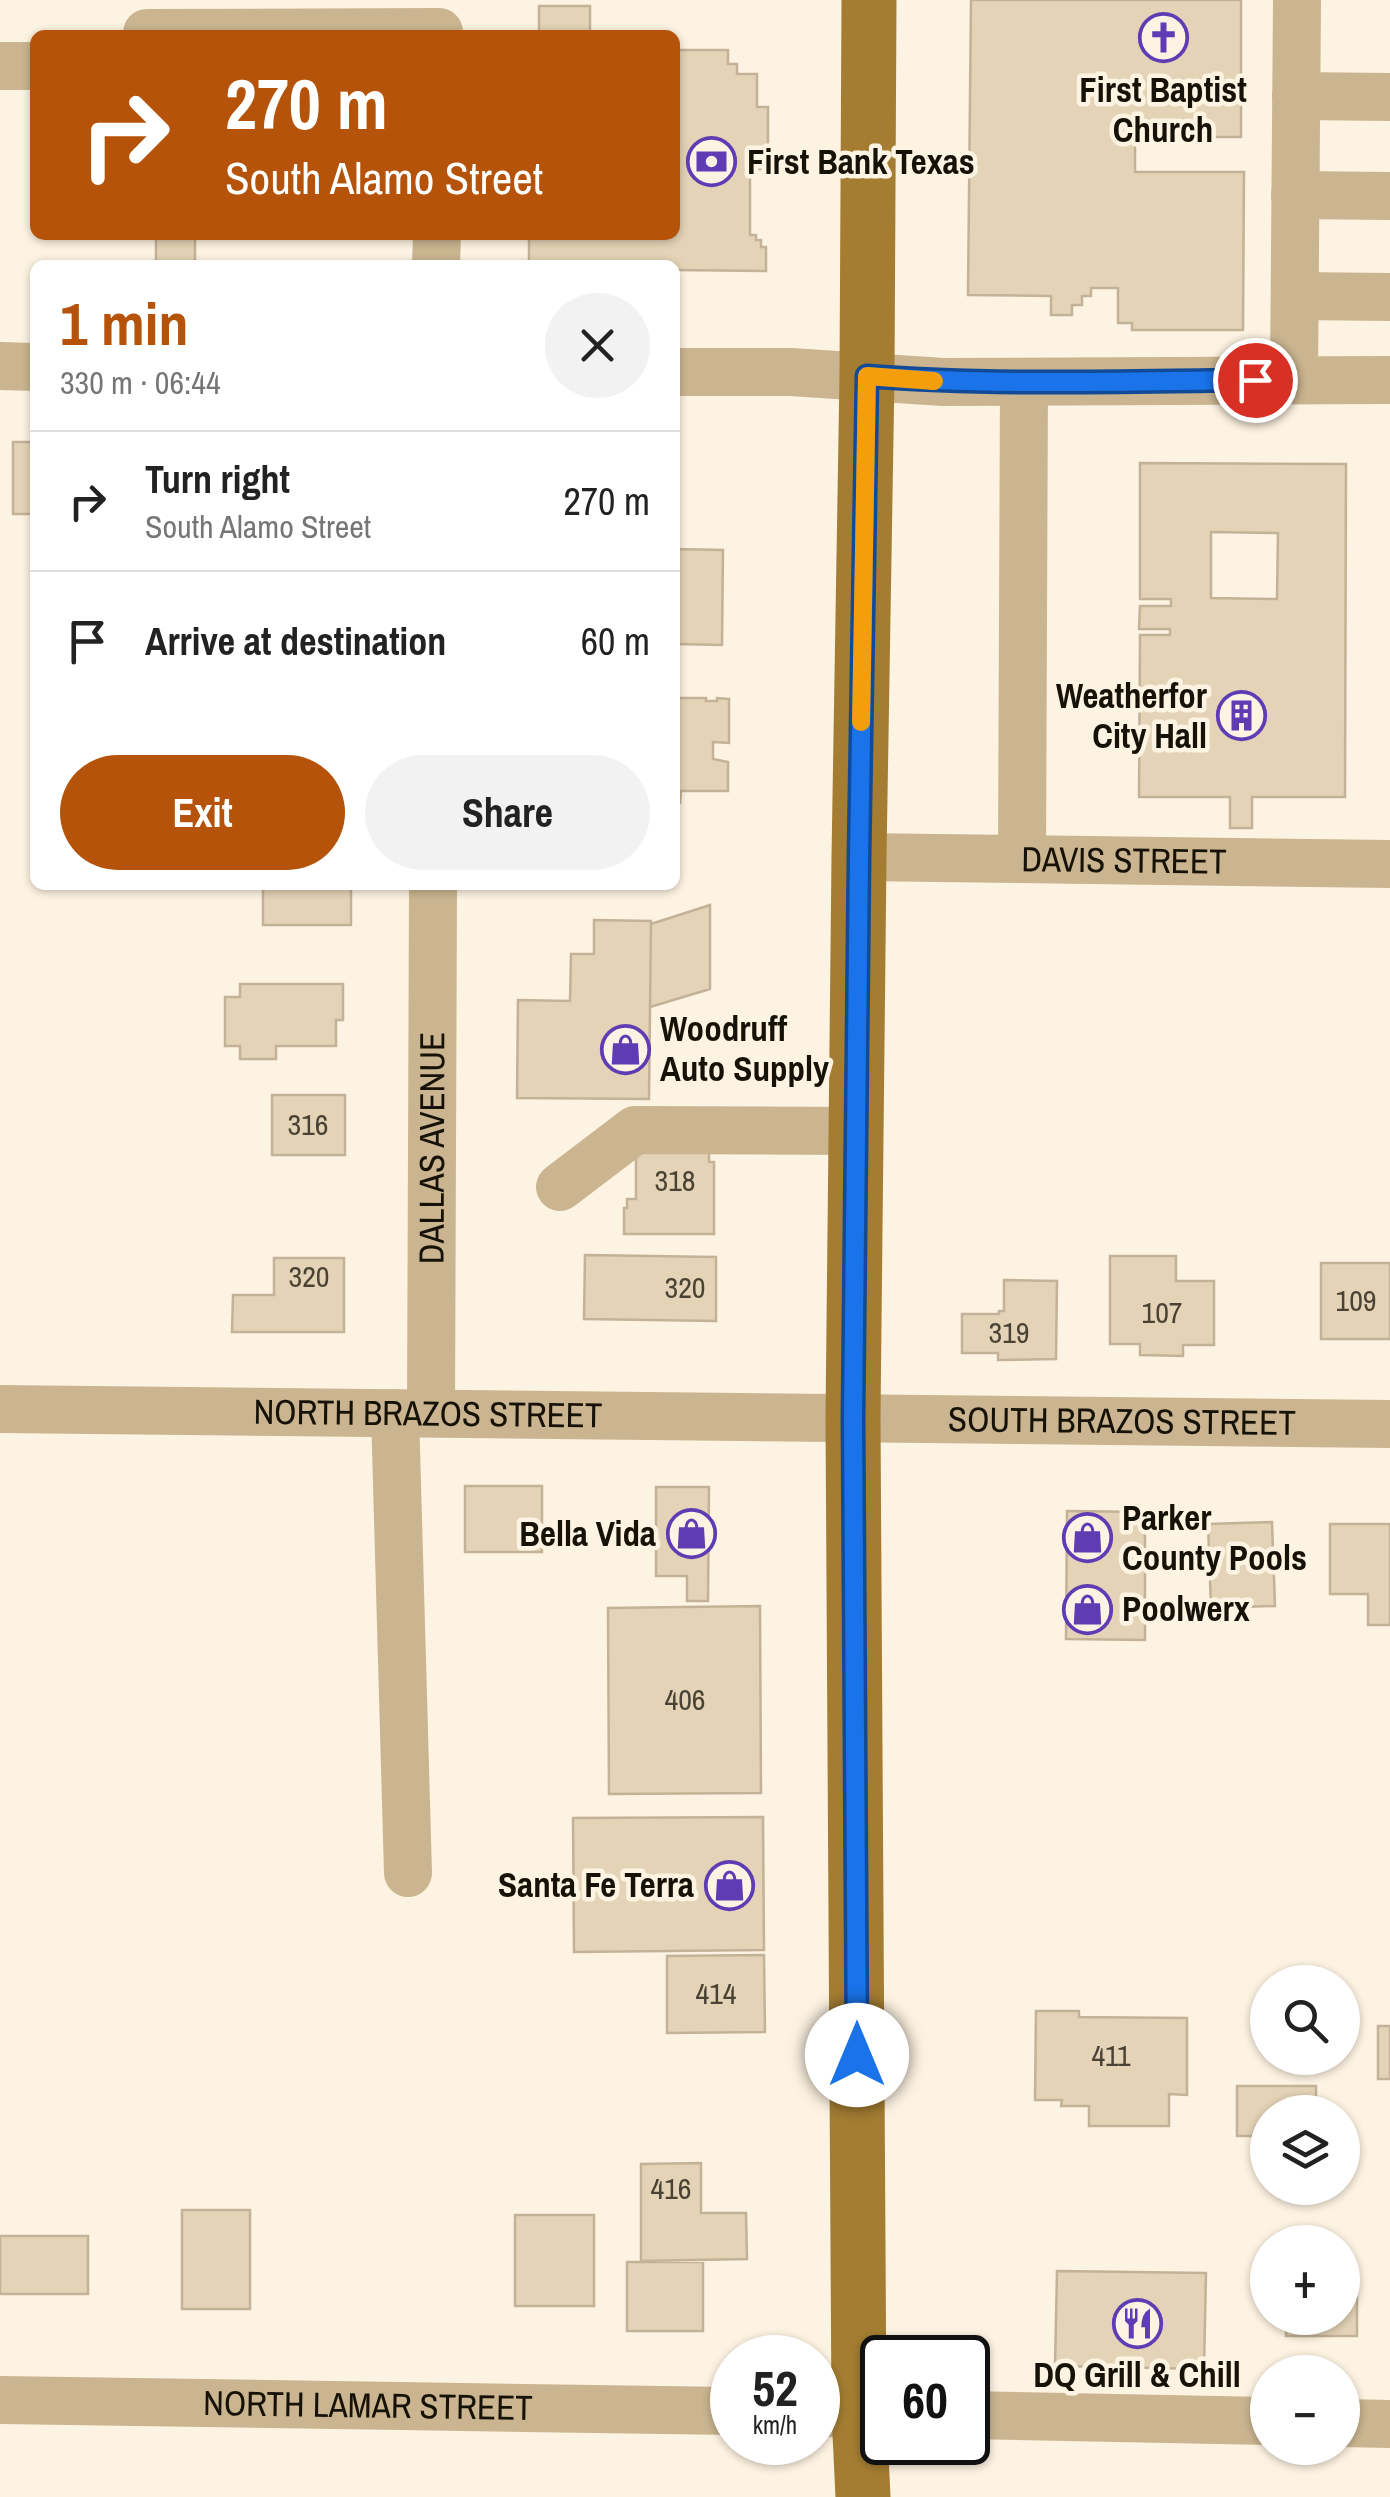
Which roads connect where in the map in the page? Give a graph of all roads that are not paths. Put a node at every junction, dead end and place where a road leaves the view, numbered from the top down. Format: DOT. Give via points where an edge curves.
graph roads {
  1 [pos="869,0"];
  2 [pos="1297,0"];
  3 [pos="439,22"];
  4 [pos="147,23"];
  5 [pos="0,66"];
  6 [pos="30,66"];
  7 [pos="1296,96"];
  8 [pos="1390,97"];
  9 [pos="1295,196"];
  10 [pos="1390,196"];
  11 [pos="1294,296"];
  12 [pos="1390,297"];
  13 [pos="0,366"];
  14 [pos="30,367"];
  15 [pos="680,372"];
  16 [pos="867,376"];
  17 [pos="1294,379"];
  18 [pos="1390,380"];
  19 [pos="1024,382"];
  20 [pos="859,857"];
  21 [pos="1022,859"];
  22 [pos="1390,864"];
  23 [pos="433,890"];
  24 [pos="855,1132"];
  25 [pos="560,1187"];
  26 [pos="0,1409"];
  27 [pos="413,1413"];
  28 [pos="853,1418"];
  29 [pos="1390,1424"];
  30 [pos="408,1872"];
  31 [pos="0,2400"];
  32 [pos="710,2411"];
  33 [pos="853,2413"];
  34 [pos="990,2416"];
  35 [pos="1250,2422"];
  36 [pos="1360,2423"];
  37 [pos="1390,2424"];
  38 [pos="863,2497"];
  1 -- 16 [label="main road"];
  2 -- 7 [label="street"];
  3 -- 4 [label="street"];
  5 -- 6 [label="street"];
  7 -- 8 [label="street"];
  7 -- 9 [label="street"];
  9 -- 10 [label="street"];
  9 -- 11 [label="street"];
  11 -- 12 [label="street"];
  11 -- 17 [label="street"];
  13 -- 14 [label="street"];
  15 -- 16 [label="street"];
  16 -- 19 [label="street"];
  16 -- 20 [label="main road"];
  17 -- 18 [label="street"];
  17 -- 19 [label="street"];
  19 -- 21 [label="street"];
  20 -- 21 [label="street, DAVIS STREET"];
  20 -- 24 [label="main road"];
  21 -- 22 [label="street, DAVIS STREET"];
  23 -- 27 [label="street, DALLAS AVENUE"];
  24 -- 25 [label="street" via="635,1130"];
  24 -- 28 [label="main road"];
  26 -- 27 [label="street, NORTH BRAZOS STREET"];
  27 -- 28 [label="street, NORTH BRAZOS STREET"];
  27 -- 30 [label="street, DALLAS AVENUE"];
  28 -- 29 [label="street, SOUTH BRAZOS STREET"];
  28 -- 33 [label="main road"];
  31 -- 32 [label="street, NORTH LAMAR STREET"];
  33 -- 38 [label="main road"];
  34 -- 35 [label="street"];
  36 -- 37 [label="street"];
}
